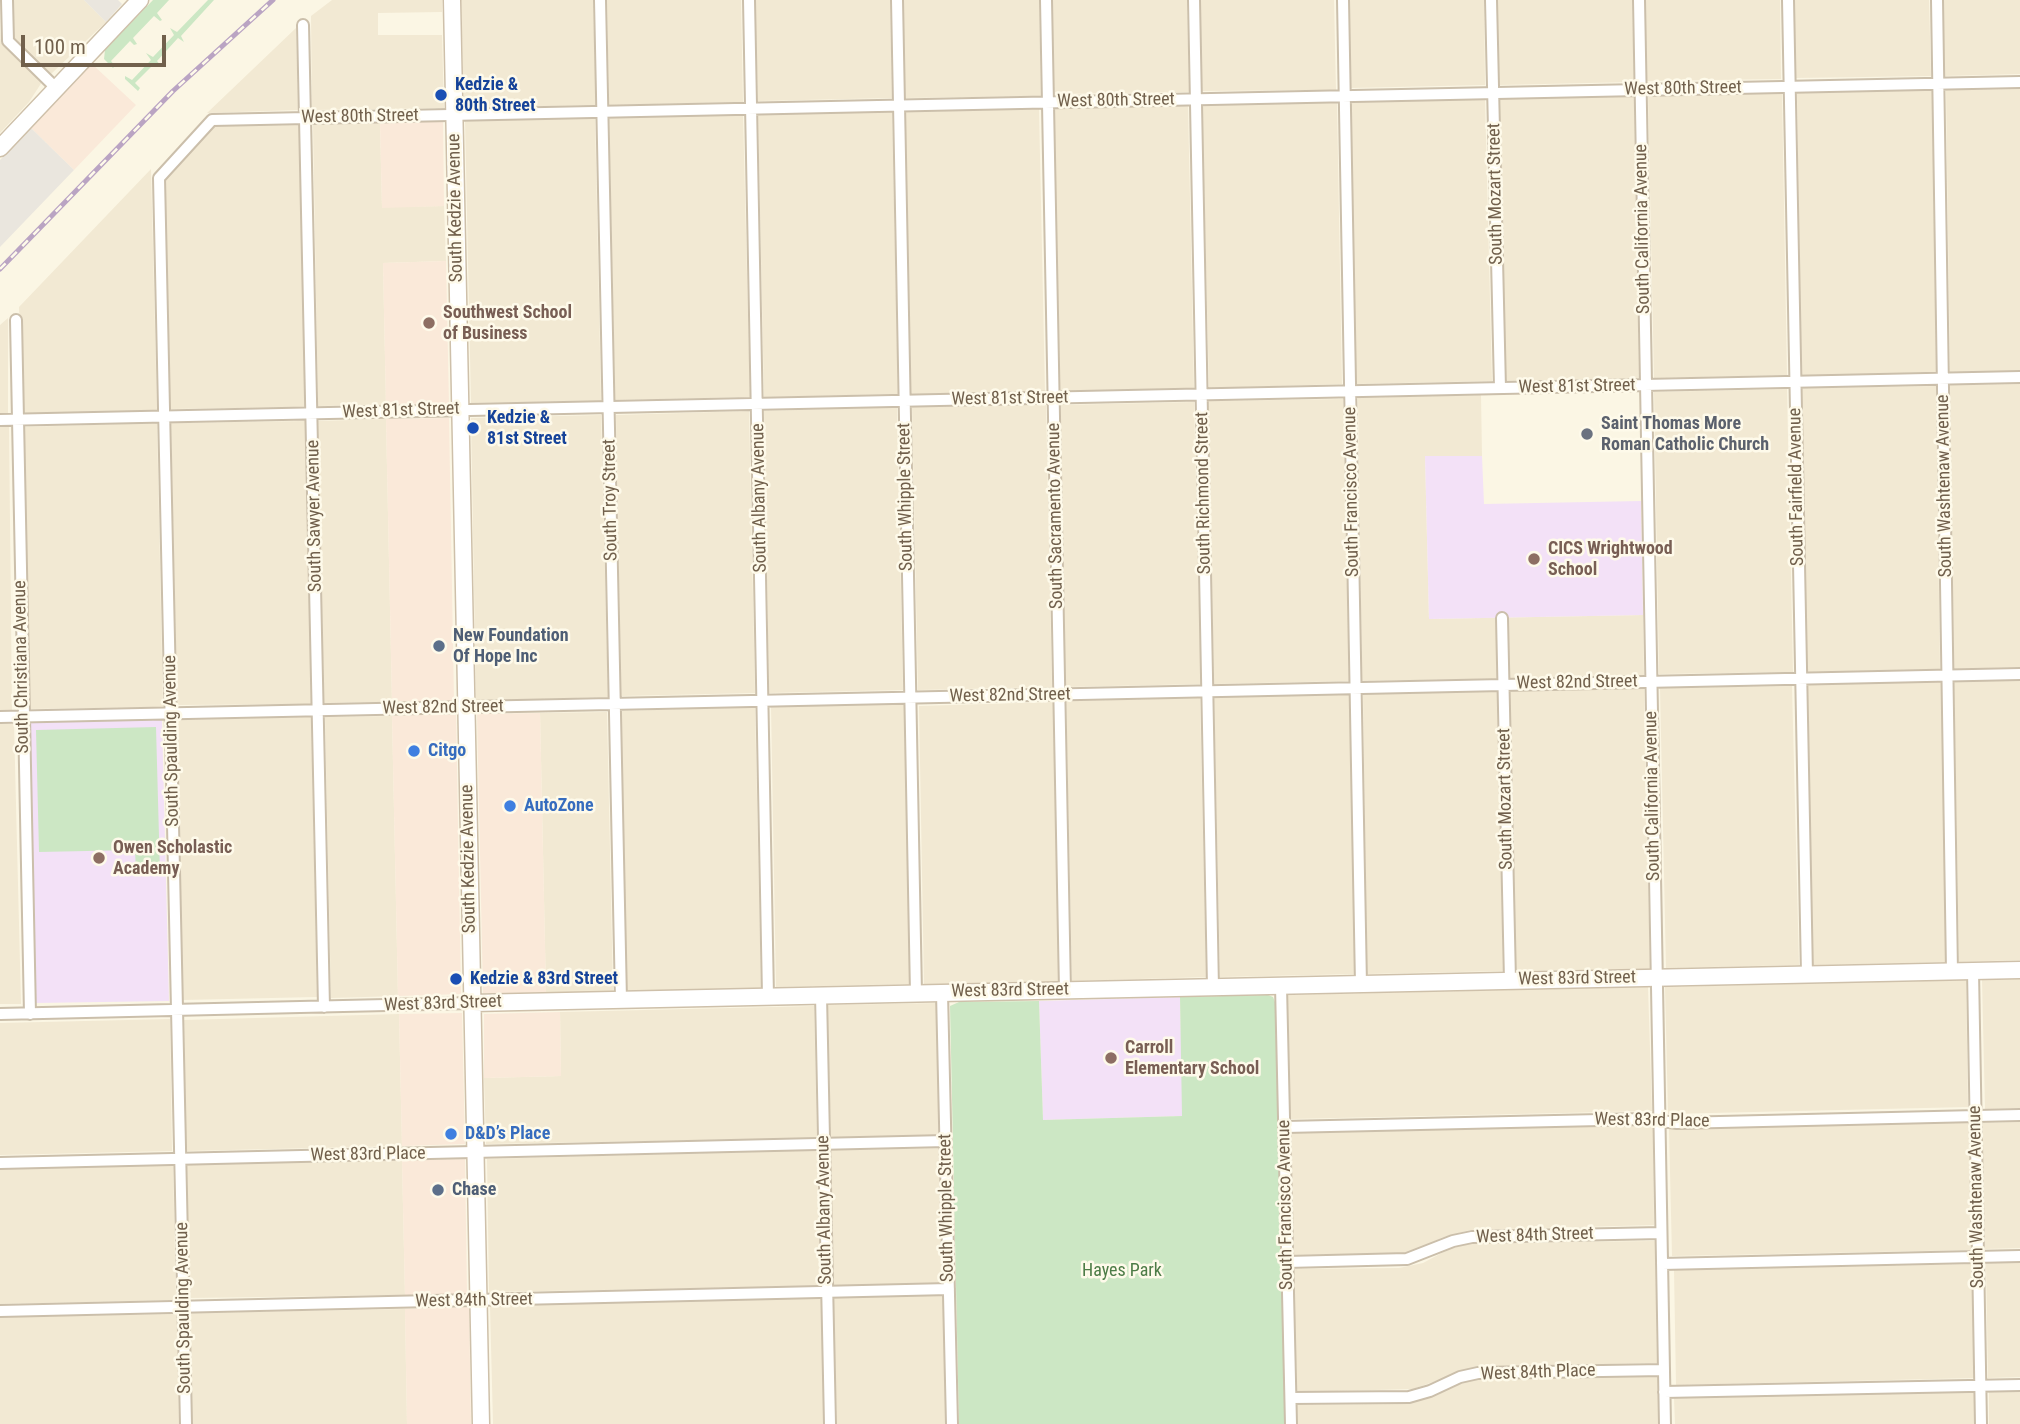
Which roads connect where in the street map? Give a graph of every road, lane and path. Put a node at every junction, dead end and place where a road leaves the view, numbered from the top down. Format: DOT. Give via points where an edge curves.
graph roads {
  1 [pos="7,0"];
  2 [pos="140,0"];
  3 [pos="452,0"];
  4 [pos="600,0"];
  5 [pos="749,0"];
  6 [pos="897,0"];
  7 [pos="1045,0"];
  8 [pos="1194,0"];
  9 [pos="1343,0"];
  10 [pos="1491,0"];
  11 [pos="1639,0"];
  12 [pos="1788,0"];
  13 [pos="1937,0"];
  14 [pos="303,25"];
  15 [pos="2020,82"];
  16 [pos="1939,83"];
  17 [pos="1790,87"];
  18 [pos="55,88"];
  19 [pos="1641,90"];
  20 [pos="1493,93"];
  21 [pos="1345,96"];
  22 [pos="1196,99"];
  23 [pos="1048,102"];
  24 [pos="899,105"];
  25 [pos="752,108"];
  26 [pos="603,111"];
  27 [pos="454,115"];
  28 [pos="305,118"];
  29 [pos="212,120"];
  30 [pos="0,148"];
  31 [pos="16,320"];
  32 [pos="2020,377"];
  33 [pos="1943,378"];
  34 [pos="1795,382"];
  35 [pos="1646,385"];
  36 [pos="1500,388"];
  37 [pos="1350,392"];
  38 [pos="1202,395"];
  39 [pos="1053,397"];
  40 [pos="904,401"];
  41 [pos="758,405"];
  42 [pos="609,407"];
  43 [pos="460,410"];
  44 [pos="313,414"];
  45 [pos="164,418"];
  46 [pos="0,420"];
  47 [pos="16,420"];
  48 [pos="1502,618"];
  49 [pos="2020,674"];
  50 [pos="1948,675"];
  51 [pos="1801,679"];
  52 [pos="1651,682"];
  53 [pos="1503,684"];
  54 [pos="1355,688"];
  55 [pos="1207,692"];
  56 [pos="1059,695"];
  57 [pos="910,698"];
  58 [pos="763,701"];
  59 [pos="615,704"];
  60 [pos="466,707"];
  61 [pos="319,711"];
  62 [pos="172,714"];
  63 [pos="23,717"];
  64 [pos="0,718"];
  65 [pos="2020,970"];
  66 [pos="1952,971"];
  67 [pos="1973,971"];
  68 [pos="1807,974"];
  69 [pos="1656,978"];
  70 [pos="1510,981"];
  71 [pos="1361,984"];
  72 [pos="1281,986"];
  73 [pos="1213,987"];
  74 [pos="1065,990"];
  75 [pos="916,993"];
  76 [pos="942,993"];
  77 [pos="821,995"];
  78 [pos="768,996"];
  79 [pos="621,999"];
  80 [pos="472,1003"];
  81 [pos="324,1007"];
  82 [pos="178,1010"];
  83 [pos="0,1014"];
  84 [pos="30,1014"];
  85 [pos="2020,1115"];
  86 [pos="1976,1116"];
  87 [pos="1659,1121"];
  88 [pos="1285,1127"];
  89 [pos="946,1142"];
  90 [pos="824,1144"];
  91 [pos="476,1152"];
  92 [pos="181,1159"];
  93 [pos="0,1163"];
  94 [pos="1661,1233"];
  95 [pos="2020,1256"];
  96 [pos="1978,1257"];
  97 [pos="1287,1262"];
  98 [pos="1662,1264"];
  99 [pos="949,1289"];
  100 [pos="827,1292"];
  101 [pos="479,1301"];
  102 [pos="184,1307"];
  103 [pos="0,1311"];
  104 [pos="1664,1370"];
  105 [pos="2020,1385"];
  106 [pos="1980,1386"];
  107 [pos="1664,1392"];
  108 [pos="1291,1398"];
  109 [pos="186,1424"];
  110 [pos="481,1424"];
  111 [pos="830,1424"];
  112 [pos="952,1424"];
  113 [pos="1291,1424"];
  114 [pos="1665,1424"];
  115 [pos="1981,1424"];
  1 -- 18 [label="street" via="8,41"];
  2 -- 18 [label="main road"];
  3 -- 27 [label="main road, South Kedzie Avenue"];
  4 -- 26 [label="street, South Troy Street"];
  5 -- 25 [label="street, South Albany Avenue"];
  6 -- 24 [label="street, South Whipple Street"];
  7 -- 23 [label="street, South Sacramento Avenue"];
  8 -- 22 [label="street, South Richmond Street"];
  9 -- 21 [label="street, South Francisco Avenue"];
  10 -- 20 [label="street, South Mozart Street"];
  11 -- 19 [label="street, South California Avenue"];
  12 -- 17 [label="street, South Fairfield Avenue"];
  13 -- 16 [label="street, South Washtenaw Avenue"];
  14 -- 28 [label="street, South Sawyer Avenue"];
  15 -- 16 [label="street, West 80th Street"];
  16 -- 17 [label="street, West 80th Street"];
  16 -- 33 [label="street, South Washtenaw Avenue"];
  17 -- 19 [label="street, West 80th Street"];
  17 -- 34 [label="street, South Fairfield Avenue"];
  18 -- 30 [label="main road"];
  19 -- 20 [label="street, West 80th Street"];
  19 -- 35 [label="street, South California Avenue"];
  20 -- 21 [label="street, West 80th Street"];
  20 -- 36 [label="street, South Mozart Street"];
  21 -- 22 [label="street, West 80th Street"];
  21 -- 37 [label="street, South Francisco Avenue"];
  22 -- 23 [label="street, West 80th Street"];
  22 -- 38 [label="street, South Richmond Street"];
  23 -- 24 [label="street, West 80th Street"];
  23 -- 39 [label="street, South Sacramento Avenue"];
  24 -- 25 [label="street, West 80th Street"];
  24 -- 40 [label="street, South Whipple Street"];
  25 -- 26 [label="street, West 80th Street"];
  25 -- 41 [label="street, South Albany Avenue"];
  26 -- 27 [label="street, West 80th Street"];
  26 -- 42 [label="street, South Troy Street"];
  27 -- 28 [label="street, West 80th Street"];
  27 -- 43 [label="main road, South Kedzie Avenue"];
  28 -- 29 [label="street, West 80th Street"];
  28 -- 44 [label="street, South Sawyer Avenue"];
  29 -- 45 [label="street, South Spaulding Avenue" via="159,178"];
  31 -- 47 [label="street, South Christiana Avenue"];
  32 -- 33 [label="street, West 81st Street"];
  33 -- 34 [label="street, West 81st Street"];
  33 -- 50 [label="street, South Washtenaw Avenue"];
  34 -- 35 [label="street, West 81st Street"];
  34 -- 51 [label="street, South Fairfield Avenue"];
  35 -- 36 [label="street, West 81st Street"];
  35 -- 52 [label="street, South California Avenue"];
  36 -- 37 [label="street, West 81st Street"];
  37 -- 38 [label="street, West 81st Street"];
  37 -- 54 [label="street, South Francisco Avenue"];
  38 -- 39 [label="street, West 81st Street"];
  38 -- 55 [label="street, South Richmond Street"];
  39 -- 40 [label="street, West 81st Street"];
  39 -- 56 [label="street, South Sacramento Avenue"];
  40 -- 41 [label="street, West 81st Street"];
  40 -- 57 [label="street, South Whipple Street"];
  41 -- 42 [label="street, West 81st Street"];
  41 -- 58 [label="street, South Albany Avenue"];
  42 -- 43 [label="street, West 81st Street"];
  42 -- 59 [label="street, South Troy Street"];
  43 -- 44 [label="street, West 81st Street"];
  43 -- 60 [label="main road, South Kedzie Avenue"];
  44 -- 45 [label="street, West 81st Street"];
  44 -- 61 [label="street, South Sawyer Avenue"];
  45 -- 47 [label="street, West 81st Street"];
  45 -- 62 [label="street, South Spaulding Avenue"];
  46 -- 47 [label="street, West 81st Street"];
  47 -- 63 [label="street, South Christiana Avenue"];
  48 -- 53 [label="street, South Mozart Street"];
  49 -- 50 [label="street, West 82nd Street"];
  50 -- 51 [label="street, West 82nd Street"];
  50 -- 66 [label="street, South Washtenaw Avenue"];
  51 -- 52 [label="street, West 82nd Street"];
  51 -- 68 [label="street, South Fairfield Avenue"];
  52 -- 53 [label="street, West 82nd Street"];
  52 -- 69 [label="street, South California Avenue"];
  53 -- 54 [label="street, West 82nd Street"];
  53 -- 70 [label="street, South Mozart Street"];
  54 -- 55 [label="street, West 82nd Street"];
  54 -- 71 [label="street, South Francisco Avenue"];
  55 -- 56 [label="street, West 82nd Street"];
  55 -- 73 [label="street, South Richmond Street"];
  56 -- 57 [label="street, West 82nd Street"];
  56 -- 74 [label="street, South Sacramento Avenue"];
  57 -- 58 [label="street, West 82nd Street"];
  57 -- 75 [label="street, South Whipple Street"];
  58 -- 59 [label="street, West 82nd Street"];
  58 -- 78 [label="street, South Albany Avenue"];
  59 -- 60 [label="street, West 82nd Street"];
  59 -- 79 [label="street, South Troy Street"];
  60 -- 61 [label="street, West 82nd Street"];
  60 -- 80 [label="main road, South Kedzie Avenue"];
  61 -- 62 [label="street, West 82nd Street"];
  61 -- 81 [label="street, South Sawyer Avenue"];
  62 -- 63 [label="street, West 82nd Street"];
  62 -- 82 [label="street, South Spaulding Avenue"];
  63 -- 64 [label="street, West 82nd Street"];
  63 -- 84 [label="street, South Christiana Avenue"];
  65 -- 67 [label="main road, West 83rd Street"];
  66 -- 67 [label="main road, West 83rd Street"];
  66 -- 68 [label="main road, West 83rd Street"];
  67 -- 86 [label="street, South Washtenaw Avenue"];
  68 -- 69 [label="main road, West 83rd Street"];
  69 -- 70 [label="main road, West 83rd Street"];
  69 -- 87 [label="street, South California Avenue"];
  70 -- 71 [label="main road, West 83rd Street"];
  71 -- 72 [label="main road, West 83rd Street"];
  72 -- 73 [label="main road, West 83rd Street"];
  72 -- 88 [label="street, South Francisco Avenue"];
  73 -- 74 [label="main road, West 83rd Street"];
  74 -- 76 [label="main road, West 83rd Street"];
  75 -- 76 [label="main road, West 83rd Street"];
  75 -- 77 [label="main road, West 83rd Street"];
  76 -- 89 [label="street, South Whipple Street"];
  77 -- 78 [label="main road, West 83rd Street"];
  77 -- 90 [label="street, South Albany Avenue"];
  78 -- 79 [label="main road, West 83rd Street"];
  79 -- 80 [label="main road, West 83rd Street"];
  80 -- 81 [label="street, West 83rd Street"];
  80 -- 91 [label="main road, South Kedzie Avenue"];
  81 -- 82 [label="street, West 83rd Street"];
  82 -- 84 [label="street, West 83rd Street"];
  82 -- 92 [label="street, South Spaulding Avenue"];
  83 -- 84 [label="street, West 83rd Street"];
  85 -- 86 [label="street, West 83rd Place"];
  86 -- 87 [label="street, West 83rd Place"];
  86 -- 96 [label="street, South Washtenaw Avenue"];
  87 -- 88 [label="street, West 83rd Place"];
  87 -- 94 [label="street, South California Avenue"];
  88 -- 97 [label="street, South Francisco Avenue"];
  89 -- 90 [label="street, West 83rd Place"];
  89 -- 99 [label="street, South Whipple Street"];
  90 -- 91 [label="street, West 83rd Place"];
  90 -- 100 [label="street, South Albany Avenue"];
  91 -- 92 [label="street, West 83rd Place"];
  91 -- 101 [label="main road, South Kedzie Avenue"];
  92 -- 93 [label="street, West 83rd Place"];
  92 -- 102 [label="street, South Spaulding Avenue"];
  94 -- 97 [label="street, West 84th Street" via="1472,1237 1416,1258"];
  94 -- 98 [label="street, South California Avenue"];
  95 -- 96 [label="street"];
  96 -- 98 [label="street"];
  96 -- 106 [label="street, South Washtenaw Avenue"];
  97 -- 108 [label="street, South Francisco Avenue"];
  98 -- 104 [label="street, South California Avenue"];
  99 -- 100 [label="street, West 84th Street"];
  99 -- 112 [label="street, South Whipple Street"];
  100 -- 101 [label="street, West 84th Street"];
  100 -- 111 [label="street, South Albany Avenue"];
  101 -- 102 [label="street, West 84th Street"];
  101 -- 110 [label="main road, South Kedzie Avenue"];
  102 -- 103 [label="street, West 84th Street"];
  102 -- 109 [label="street, South Spaulding Avenue"];
  104 -- 107 [label="street, South California Avenue"];
  104 -- 108 [label="street, West 84th Place" via="1478,1373 1409,1396"];
  105 -- 106 [label="street"];
  106 -- 107 [label="street"];
  106 -- 115 [label="street, South Washtenaw Avenue"];
  107 -- 114 [label="street, South California Avenue"];
  108 -- 113 [label="street, South Francisco Avenue"];
}
